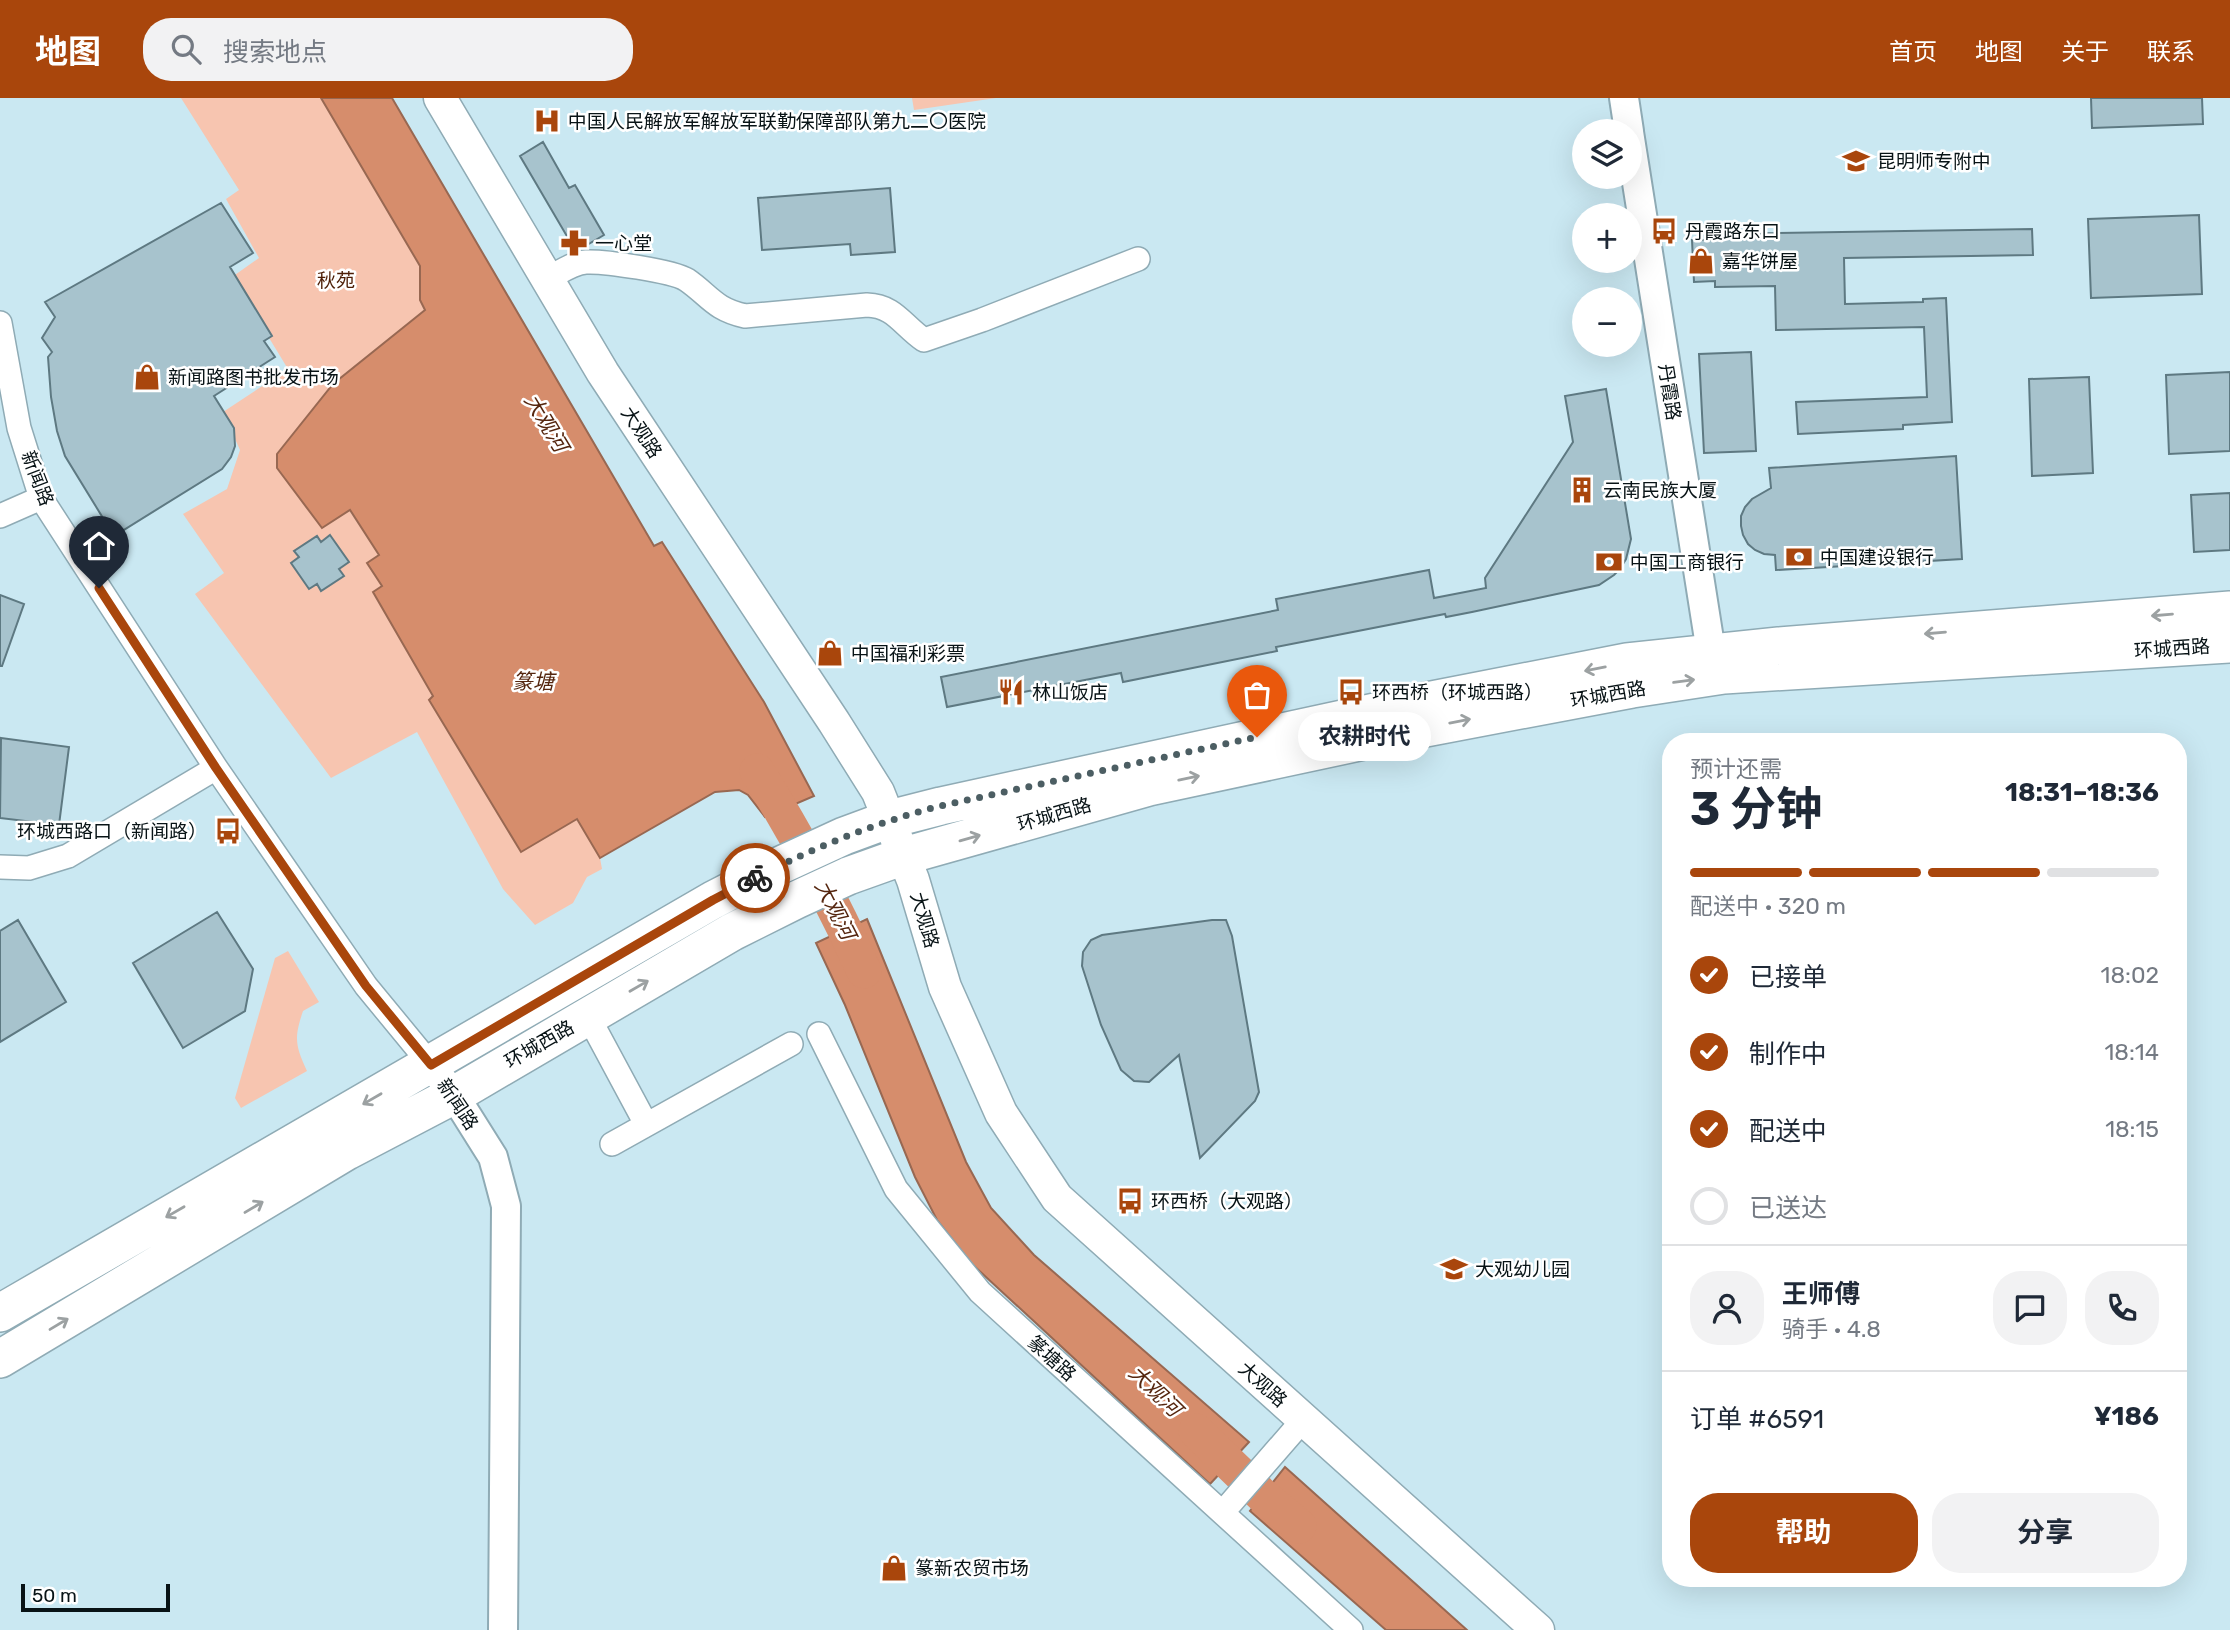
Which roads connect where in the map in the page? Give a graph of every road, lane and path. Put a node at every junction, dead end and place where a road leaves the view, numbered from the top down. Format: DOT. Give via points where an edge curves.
graph roads {
  1 [pos="440,98"];
  2 [pos="1624,98"];
  3 [pos="1627,119"];
  4 [pos="1638,189"];
  5 [pos="1138,260"];
  6 [pos="547,279"];
  7 [pos="0,323"];
  8 [pos="41,498"];
  9 [pos="0,516"];
  10 [pos="2230,610"];
  11 [pos="2230,644"];
  12 [pos="1711,652"];
  13 [pos="216,768"];
  14 [pos="890,819"];
  15 [pos="904,856"];
  16 [pos="0,867"];
  17 [pos="588,1016"];
  18 [pos="819,1034"];
  19 [pos="791,1044"];
  20 [pos="431,1065"];
  21 [pos="454,1095"];
  22 [pos="646,1124"];
  23 [pos="612,1144"];
  24 [pos="0,1313"];
  25 [pos="0,1359"];
  26 [pos="1303,1420"];
  27 [pos="1223,1512"];
  28 [pos="503,1630"];
  29 [pos="1351,1630"];
  30 [pos="1538,1630"];
  1 -- 6 [label="main road, 大观路"];
  2 -- 3 [label="street, 丹霞路"];
  4 -- 12 [label="street, 丹霞路"];
  5 -- 6 [label="street" via="924,340 879,305 745,316 728,312 685,279 664,271 585,262"];
  6 -- 14 [label="main road, 大观路" via="603,373 859,761"];
  7 -- 8 [label="street, 新闻路" via="19,428"];
  8 -- 9 [label="street"];
  8 -- 13 [label="street, 新闻路"];
  10 -- 12 [label="main road, 环城西路, one-way"];
  15 -- 11 [label="main road, 环城西路, one-way" via="1149,787 1632,689 1724,675"];
  12 -- 14 [label="main road, 环城西路, one-way" via="1627,662 1416,703"];
  13 -- 16 [label="street" via="68,856 29,868"];
  13 -- 20 [label="street, 新闻路" via="366,986"];
  14 -- 15 [label="main road, 大观路"];
  14 -- 20 [label="main road, 环城西路" via="780,865 713,900"];
  17 -- 15 [label="main road, 环城西路, one-way" via="732,932 848,876"];
  15 -- 26 [label="main road, 大观路" via="944,987 1001,1113 1057,1198"];
  17 -- 21 [label="main road, 环城西路"];
  17 -- 22 [label="street"];
  18 -- 27 [label="street, 篆塘路" via="896,1189 979,1292"];
  19 -- 22 [label="street"];
  20 -- 21 [label="street, 新闻路"];
  20 -- 24 [label="main road, 环城西路, one-way"];
  25 -- 21 [label="main road, 环城西路, one-way" via="347,1151"];
  21 -- 28 [label="street, 新闻路" via="493,1157 506,1206"];
  22 -- 23 [label="street"];
  26 -- 27 [label="street"];
  26 -- 30 [label="main road, 大观路"];
  27 -- 29 [label="street, 篆塘路"];
}
